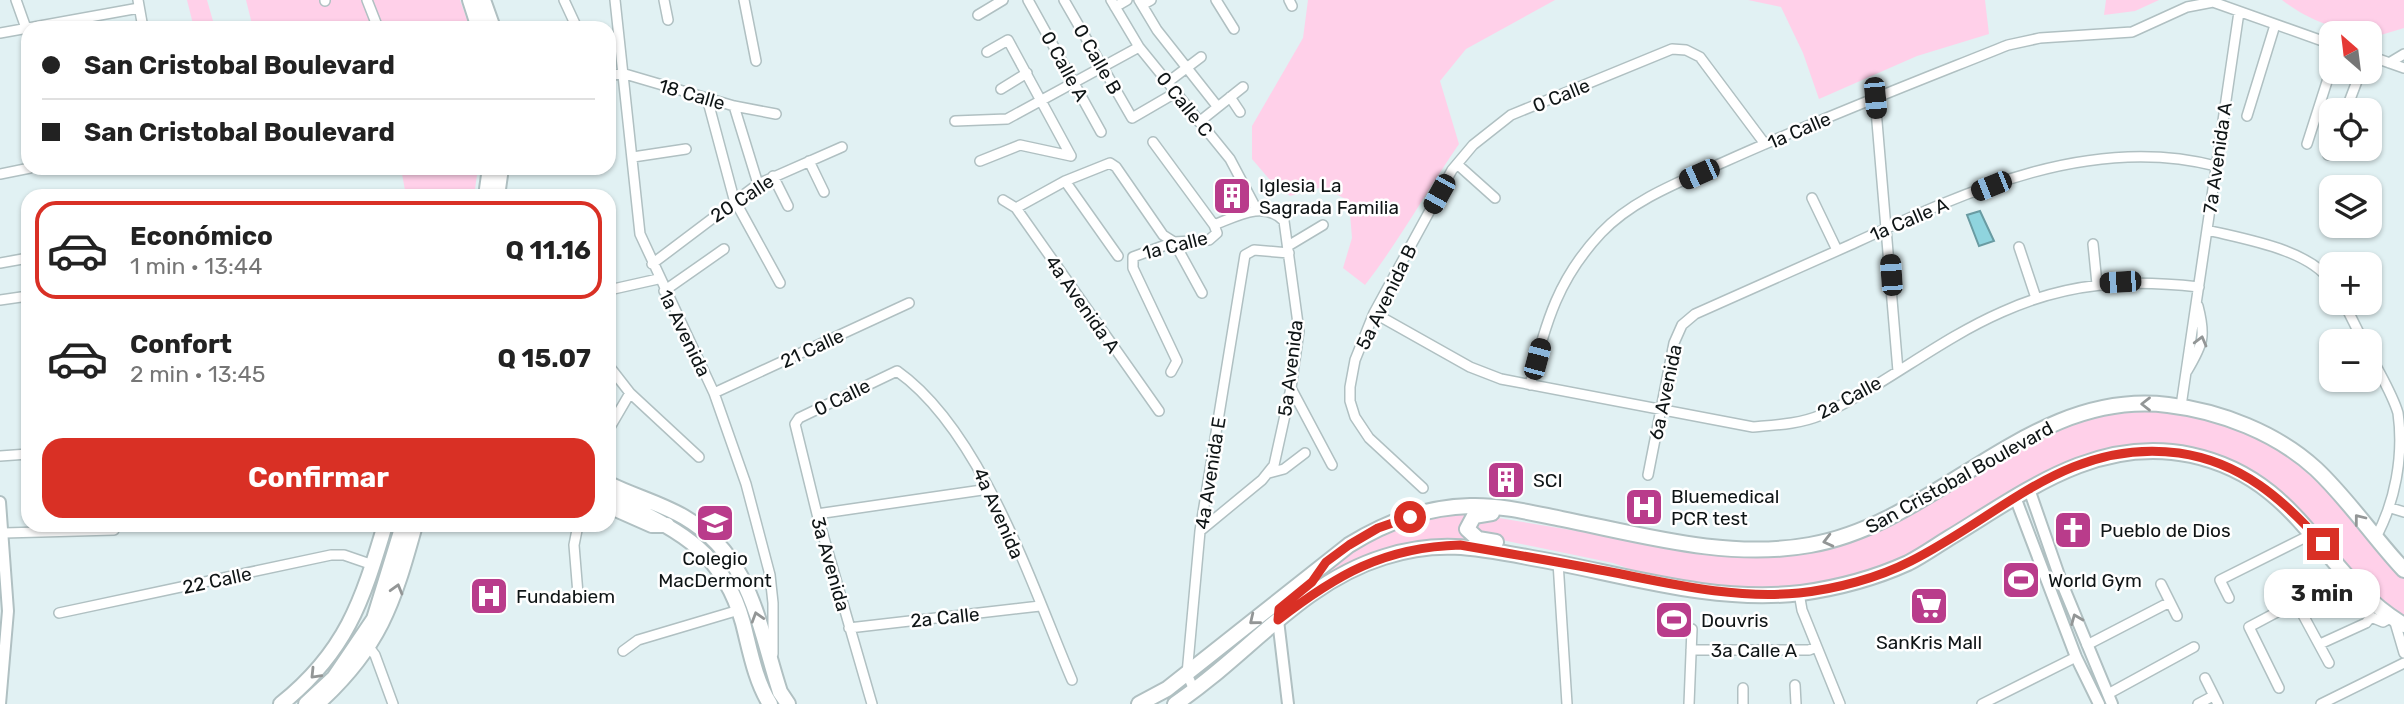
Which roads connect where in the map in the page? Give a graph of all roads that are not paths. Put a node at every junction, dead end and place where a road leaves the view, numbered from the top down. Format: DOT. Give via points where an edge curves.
graph roads {
  1 [pos="16,0"];
  2 [pos="367,0"];
  3 [pos="470,0"];
  4 [pos="483,0"];
  5 [pos="564,0"];
  6 [pos="615,0"];
  7 [pos="664,0"];
  8 [pos="744,0"];
  9 [pos="1003,0"];
  10 [pos="1028,0"];
  11 [pos="1064,0"];
  12 [pos="1127,0"];
  13 [pos="1152,0"];
  14 [pos="1216,0"];
  15 [pos="1140,3"];
  16 [pos="139,4"];
  17 [pos="1113,4"];
  18 [pos="2239,12"];
  19 [pos="978,15"];
  20 [pos="668,20"];
  21 [pos="24,21"];
  22 [pos="84,21"];
  23 [pos="375,21"];
  24 [pos="477,21"];
  25 [pos="490,21"];
  26 [pos="574,21"];
  27 [pos="2275,25"];
  28 [pos="21,29"];
  29 [pos="1234,29"];
  30 [pos="0,33"];
  31 [pos="2319,40"];
  32 [pos="1139,47"];
  33 [pos="987,52"];
  34 [pos="2404,54"];
  35 [pos="1201,57"];
  36 [pos="755,61"];
  37 [pos="2382,61"];
  38 [pos="2389,63"];
  39 [pos="1101,66"];
  40 [pos="1186,68"];
  41 [pos="2404,68"];
  42 [pos="1027,73"];
  43 [pos="625,74"];
  44 [pos="616,75"];
  45 [pos="1074,81"];
  46 [pos="1168,82"];
  47 [pos="2326,84"];
  48 [pos="1243,87"];
  49 [pos="1002,89"];
  50 [pos="1175,93"];
  51 [pos="1230,97"];
  52 [pos="707,98"];
  53 [pos="1875,98"];
  54 [pos="1043,100"];
  55 [pos="734,106"];
  56 [pos="1217,106"];
  57 [pos="1240,112"];
  58 [pos="776,114"];
  59 [pos="2247,116"];
  60 [pos="955,121"];
  61 [pos="1199,122"];
  62 [pos="1101,132"];
  63 [pos="1153,142"];
  64 [pos="1765,144"];
  65 [pos="2307,144"];
  66 [pos="842,147"];
  67 [pos="686,149"];
  68 [pos="633,157"];
  69 [pos="809,161"];
  70 [pos="980,161"];
  71 [pos="2216,166"];
  72 [pos="1455,167"];
  73 [pos="21,170"];
  74 [pos="0,174"];
  75 [pos="773,176"];
  76 [pos="1065,181"];
  77 [pos="758,184"];
  78 [pos="824,192"];
  79 [pos="1495,198"];
  80 [pos="1812,198"];
  81 [pos="734,199"];
  82 [pos="1003,200"];
  83 [pos="788,206"];
  84 [pos="1016,208"];
  85 [pos="1257,210"];
  86 [pos="1214,225"];
  87 [pos="1323,225"];
  88 [pos="1887,228"];
  89 [pos="2207,229"];
  90 [pos="1174,242"];
  91 [pos="2093,244"];
  92 [pos="2019,247"];
  93 [pos="724,249"];
  94 [pos="1288,250"];
  95 [pos="1837,250"];
  96 [pos="1118,256"];
  97 [pos="21,259"];
  98 [pos="0,263"];
  99 [pos="652,264"];
  100 [pos="2319,271"];
  101 [pos="658,279"];
  102 [pos="780,283"];
  103 [pos="2097,284"];
  104 [pos="2199,287"];
  105 [pos="616,288"];
  106 [pos="664,291"];
  107 [pos="1202,293"];
  108 [pos="21,297"];
  109 [pos="2036,299"];
  110 [pos="0,300"];
  111 [pos="909,303"];
  112 [pos="1374,313"];
  113 [pos="1695,314"];
  114 [pos="1898,370"];
  115 [pos="892,372"];
  116 [pos="1171,372"];
  117 [pos="616,375"];
  118 [pos="2382,379"];
  119 [pos="1530,385"];
  120 [pos="1291,388"];
  121 [pos="630,393"];
  122 [pos="714,393"];
  123 [pos="2181,407"];
  124 [pos="1659,410"];
  125 [pos="1159,411"];
  126 [pos="616,417"];
  127 [pos="795,424"];
  128 [pos="2403,431"];
  129 [pos="1305,453"];
  130 [pos="21,454"];
  131 [pos="0,456"];
  132 [pos="699,457"];
  133 [pos="2403,463"];
  134 [pos="1332,465"];
  135 [pos="1269,473"];
  136 [pos="1648,475"];
  137 [pos="616,487"];
  138 [pos="1423,488"];
  139 [pos="989,489"];
  140 [pos="2029,489"];
  141 [pos="2015,497"];
  142 [pos="616,500"];
  143 [pos="0,502"];
  144 [pos="2391,508"];
  145 [pos="616,509"];
  146 [pos="2291,510"];
  147 [pos="2404,512"];
  148 [pos="817,514"];
  149 [pos="667,525"];
  150 [pos="2,526"];
  151 [pos="21,527"];
  152 [pos="1200,531"];
  153 [pos="383,532"];
  154 [pos="392,532"];
  155 [pos="401,532"];
  156 [pos="413,532"];
  157 [pos="577,532"];
  158 [pos="1636,533"];
  159 [pos="2306,537"];
  160 [pos="2375,539"];
  161 [pos="2333,555"];
  162 [pos="1326,562"];
  163 [pos="1558,562"];
  164 [pos="373,565"];
  165 [pos="2404,570"];
  166 [pos="1650,580"];
  167 [pos="2061,580"];
  168 [pos="2161,584"];
  169 [pos="2048,586"];
  170 [pos="2358,588"];
  171 [pos="1799,593"];
  172 [pos="579,594"];
  173 [pos="2229,598"];
  174 [pos="2170,602"];
  175 [pos="1040,606"];
  176 [pos="739,610"];
  177 [pos="59,613"];
  178 [pos="2177,616"];
  179 [pos="2371,617"];
  180 [pos="1278,620"];
  181 [pos="2397,620"];
  182 [pos="849,628"];
  183 [pos="1692,629"];
  184 [pos="2320,644"];
  185 [pos="339,645"];
  186 [pos="2087,645"];
  187 [pos="369,647"];
  188 [pos="1816,647"];
  189 [pos="2194,647"];
  190 [pos="1691,650"];
  191 [pos="623,651"];
  192 [pos="2404,653"];
  193 [pos="2076,657"];
  194 [pos="770,661"];
  195 [pos="2329,663"];
  196 [pos="2404,663"];
  197 [pos="1187,674"];
  198 [pos="2205,678"];
  199 [pos="1072,680"];
  200 [pos="1796,685"];
  201 [pos="1743,688"];
  202 [pos="2279,688"];
  203 [pos="1195,690"];
  204 [pos="2110,699"];
  205 [pos="765,700"];
  206 [pos="2215,700"];
  207 [pos="0,704"];
  208 [pos="281,704"];
  209 [pos="306,704"];
  210 [pos="317,704"];
  211 [pos="393,704"];
  212 [pos="788,704"];
  213 [pos="872,704"];
  214 [pos="1139,704"];
  215 [pos="1175,704"];
  216 [pos="1288,704"];
  217 [pos="1567,704"];
  218 [pos="1689,704"];
  219 [pos="1743,704"];
  220 [pos="1796,704"];
  221 [pos="1840,704"];
  222 [pos="1982,704"];
  223 [pos="2099,704"];
  224 [pos="2198,704"];
  225 [pos="2320,704"];
  1 -- 21 [label="street"];
  2 -- 23 [label="street"];
  3 -- 24 [label="main road"];
  4 -- 25 [label="main road"];
  5 -- 26 [label="street"];
  6 -- 43 [label="street, 1a Avenida"];
  7 -- 20 [label="street"];
  8 -- 36 [label="street"];
  9 -- 19 [label="street"];
  10 -- 45 [label="street, 0 Calle A"];
  11 -- 39 [label="street, 0 Calle B"];
  12 -- 17 [label="street"];
  13 -- 15 [label="street"];
  14 -- 29 [label="street"];
  15 -- 40 [label="street"];
  16 -- 22 [label="street"];
  17 -- 32 [label="street, 0 Calle C"];
  18 -- 27 [label="street, 1a Calle"];
  18 -- 53 [label="street, 1a Calle" via="2200,2 2132,32 2040,38 2008,45"];
  18 -- 71 [label="street, 7a Avenida A"];
  27 -- 31 [label="street, 1a Calle"];
  27 -- 59 [label="street"];
  28 -- 30 [label="street"];
  32 -- 39 [label="street"];
  32 -- 46 [label="street, 0 Calle C"];
  33 -- 42 [label="street" via="1008,40"];
  34 -- 38 [label="street"];
  35 -- 40 [label="street"];
  37 -- 38 [label="street"];
  38 -- 41 [label="street"];
  39 -- 45 [label="street"];
  39 -- 50 [label="street, 0 Calle B" via="1132,118"];
  40 -- 46 [label="street"];
  40 -- 56 [label="street"];
  42 -- 49 [label="street"];
  42 -- 54 [label="street"];
  43 -- 44 [label="street, 18 Calle"];
  43 -- 52 [label="street, 18 Calle"];
  43 -- 68 [label="street, 1a Avenida"];
  45 -- 54 [label="street"];
  45 -- 62 [label="street, 0 Calle A"];
  46 -- 50 [label="street, 0 Calle C"];
  47 -- 65 [label="street"];
  48 -- 51 [label="street"];
  50 -- 61 [label="street, 0 Calle C"];
  51 -- 56 [label="street"];
  51 -- 57 [label="street"];
  52 -- 55 [label="street, 18 Calle"];
  52 -- 81 [label="street"];
  53 -- 64 [label="street, 1a Calle"];
  53 -- 88 [label="street"];
  54 -- 60 [label="street" via="1007,119"];
  54 -- 70 [label="street" via="1071,156 1020,145"];
  55 -- 58 [label="street, 18 Calle"];
  55 -- 77 [label="street"];
  56 -- 61 [label="street"];
  61 -- 85 [label="street, 0 Calle C" via="1230,159"];
  63 -- 86 [label="street"];
  64 -- 72 [label="street, 0 Calle" via="1700,57 1672,49 1511,116 1473,145"];
  64 -- 119 [label="street, 1a Calle" via="1655,194 1602,232 1568,275 1551,307"];
  66 -- 69 [label="street, 20 Calle"];
  67 -- 68 [label="street"];
  68 -- 99 [label="street, 1a Avenida" via="640,234"];
  69 -- 75 [label="street, 20 Calle"];
  69 -- 78 [label="street"];
  71 -- 88 [label="street, 1a Calle A" via="2137,159 2059,165 2017,175"];
  71 -- 89 [label="street, 7a Avenida A"];
  72 -- 79 [label="street"];
  72 -- 112 [label="street, 5a Avenida B"];
  73 -- 74 [label="street"];
  75 -- 77 [label="street, 20 Calle"];
  75 -- 83 [label="street"];
  76 -- 84 [label="street"];
  76 -- 90 [label="street" via="1110,163 1163,235"];
  76 -- 96 [label="street"];
  77 -- 81 [label="street, 20 Calle"];
  80 -- 95 [label="street"];
  81 -- 99 [label="street, 20 Calle"];
  81 -- 102 [label="street"];
  82 -- 84 [label="street, 4a Avenida A"];
  84 -- 125 [label="street, 4a Avenida A"];
  85 -- 86 [label="street, 1a Calle"];
  85 -- 94 [label="street, 5a Avenida" via="1270,211 1284,220"];
  86 -- 90 [label="street, 1a Calle" via="1217,233 1209,240"];
  87 -- 94 [label="street"];
  88 -- 95 [label="street, 1a Calle A"];
  88 -- 114 [label="street"];
  89 -- 100 [label="street" via="2279,248"];
  89 -- 104 [label="street, 7a Avenida A"];
  90 -- 107 [label="street"];
  90 -- 116 [label="street, 1a Calle" via="1133,257 1133,268 1177,361"];
  91 -- 103 [label="street"];
  92 -- 109 [label="street"];
  93 -- 106 [label="street"];
  94 -- 120 [label="street, 5a Avenida" via="1298,331"];
  94 -- 152 [label="street, 4a Avenida E" via="1254,250 1245,255"];
  95 -- 113 [label="street, 1a Calle A"];
  97 -- 98 [label="street"];
  99 -- 101 [label="street, 1a Avenida"];
  101 -- 105 [label="street"];
  101 -- 106 [label="street, 1a Avenida"];
  103 -- 104 [label="street, 2a Calle" via="2143,281"];
  103 -- 109 [label="street, 2a Calle"];
  104 -- 123 [label="street, 7a Avenida A" via="2202,346 2185,375"];
  106 -- 122 [label="street, 1a Avenida"];
  108 -- 110 [label="street"];
  109 -- 114 [label="street, 2a Calle" via="2000,313"];
  111 -- 122 [label="street, 21 Calle"];
  112 -- 119 [label="street, 2a Calle" via="1470,366"];
  112 -- 138 [label="street, 5a Avenida B" via="1355,360 1350,401 1369,438"];
  113 -- 124 [label="street, 6a Avenida" via="1682,325 1674,343"];
  114 -- 124 [label="street, 2a Calle" via="1820,415 1789,424 1753,427"];
  115 -- 127 [label="street, 0 Calle"];
  115 -- 139 [label="street, 4a Avenida" via="901,373 931,403 977,463"];
  117 -- 121 [label="street"];
  118 -- 128 [label="street"];
  119 -- 124 [label="street, 2a Calle"];
  120 -- 134 [label="street"];
  120 -- 135 [label="street, 5a Avenida"];
  121 -- 126 [label="street"];
  121 -- 132 [label="street"];
  122 -- 194 [label="street, 1a Avenida" via="746,484 770,575 774,652"];
  123 -- 158 [label="main road, San Cristobal Boulevard, one-way" via="2124,405 2087,411 2025,439 1889,518 1812,545 1737,549"];
  160 -- 123 [label="main road, San Cristobal Boulevard, one-way" via="2329,483 2289,449 2242,424"];
  124 -- 136 [label="street, 6a Avenida"];
  127 -- 148 [label="street, 3a Avenida"];
  128 -- 133 [label="street"];
  129 -- 135 [label="street" via="1284,469"];
  130 -- 131 [label="street"];
  133 -- 144 [label="street"];
  135 -- 152 [label="street"];
  194 -- 137 [label="main road, one-way" via="746,583 725,549 679,514"];
  139 -- 148 [label="street"];
  139 -- 175 [label="street, 4a Avenida"];
  140 -- 141 [label="main road"];
  140 -- 146 [label="main road" via="2062,470 2102,456 2162,451 2213,461 2258,482"];
  140 -- 167 [label="street"];
  141 -- 169 [label="street"];
  141 -- 171 [label="main road" via="1910,562 1873,576"];
  142 -- 149 [label="main road"];
  143 -- 150 [label="street"];
  144 -- 147 [label="street"];
  144 -- 160 [label="street"];
  145 -- 149 [label="main road" via="652,525"];
  146 -- 159 [label="street"];
  146 -- 161 [label="main road"];
  148 -- 182 [label="street, 3a Avenida"];
  149 -- 176 [label="main road" via="712,559 733,590"];
  150 -- 151 [label="street"];
  150 -- 207 [label="street" via="8,611"];
  152 -- 197 [label="street, 4a Avenida E"];
  153 -- 164 [label="main road"];
  154 -- 185 [label="main road" via="360,622"];
  155 -- 209 [label="main road" via="374,619 334,678"];
  187 -- 156 [label="main road, one-way" via="394,599"];
  157 -- 172 [label="street"];
  158 -- 162 [label="main road, San Cristobal Boulevard" via="1506,507 1445,508 1378,528"];
  158 -- 166 [label="main road" via="1492,513 1474,516 1468,523 1469,533 1478,539 1613,566"];
  159 -- 161 [label="street"];
  159 -- 173 [label="street" via="2220,580"];
  160 -- 165 [label="main road, San Cristobal Boulevard"];
  161 -- 170 [label="main road"];
  162 -- 180 [label="main road" via="1312,582 1279,609"];
  162 -- 197 [label="main road, San Cristobal Boulevard, one-way"];
  163 -- 166 [label="main road"];
  163 -- 180 [label="main road" via="1460,545 1419,548 1356,567"];
  163 -- 217 [label="street"];
  164 -- 177 [label="street, 22 Calle" via="331,555"];
  164 -- 185 [label="main road"];
  166 -- 171 [label="main road" via="1744,594"];
  167 -- 169 [label="street"];
  186 -- 167 [label="street, one-way"];
  168 -- 174 [label="street"];
  169 -- 193 [label="street"];
  170 -- 179 [label="street"];
  170 -- 181 [label="main road"];
  171 -- 188 [label="street"];
  174 -- 178 [label="street"];
  174 -- 186 [label="street"];
  175 -- 182 [label="street, 2a Calle"];
  175 -- 199 [label="street, 4a Avenida"];
  176 -- 191 [label="street" via="638,640"];
  176 -- 205 [label="main road"];
  179 -- 181 [label="street"];
  179 -- 184 [label="street"];
  180 -- 203 [label="main road"];
  180 -- 216 [label="street"];
  181 -- 192 [label="street"];
  182 -- 213 [label="street, 3a Avenida"];
  183 -- 190 [label="street"];
  184 -- 195 [label="street"];
  184 -- 202 [label="street" via="2298,602 2250,626"];
  185 -- 208 [label="main road, one-way"];
  186 -- 204 [label="street"];
  187 -- 210 [label="main road" via="340,684"];
  187 -- 211 [label="street"];
  188 -- 190 [label="street, 3a Calle A"];
  188 -- 221 [label="street"];
  189 -- 204 [label="street"];
  190 -- 218 [label="street"];
  193 -- 222 [label="street"];
  193 -- 223 [label="street"];
  194 -- 212 [label="main road"];
  196 -- 225 [label="street"];
  197 -- 203 [label="street"];
  197 -- 214 [label="main road, San Cristobal Boulevard"];
  198 -- 206 [label="street"];
  200 -- 220 [label="street"];
  201 -- 219 [label="street"];
  203 -- 215 [label="main road"];
  206 -- 224 [label="street"];
}
